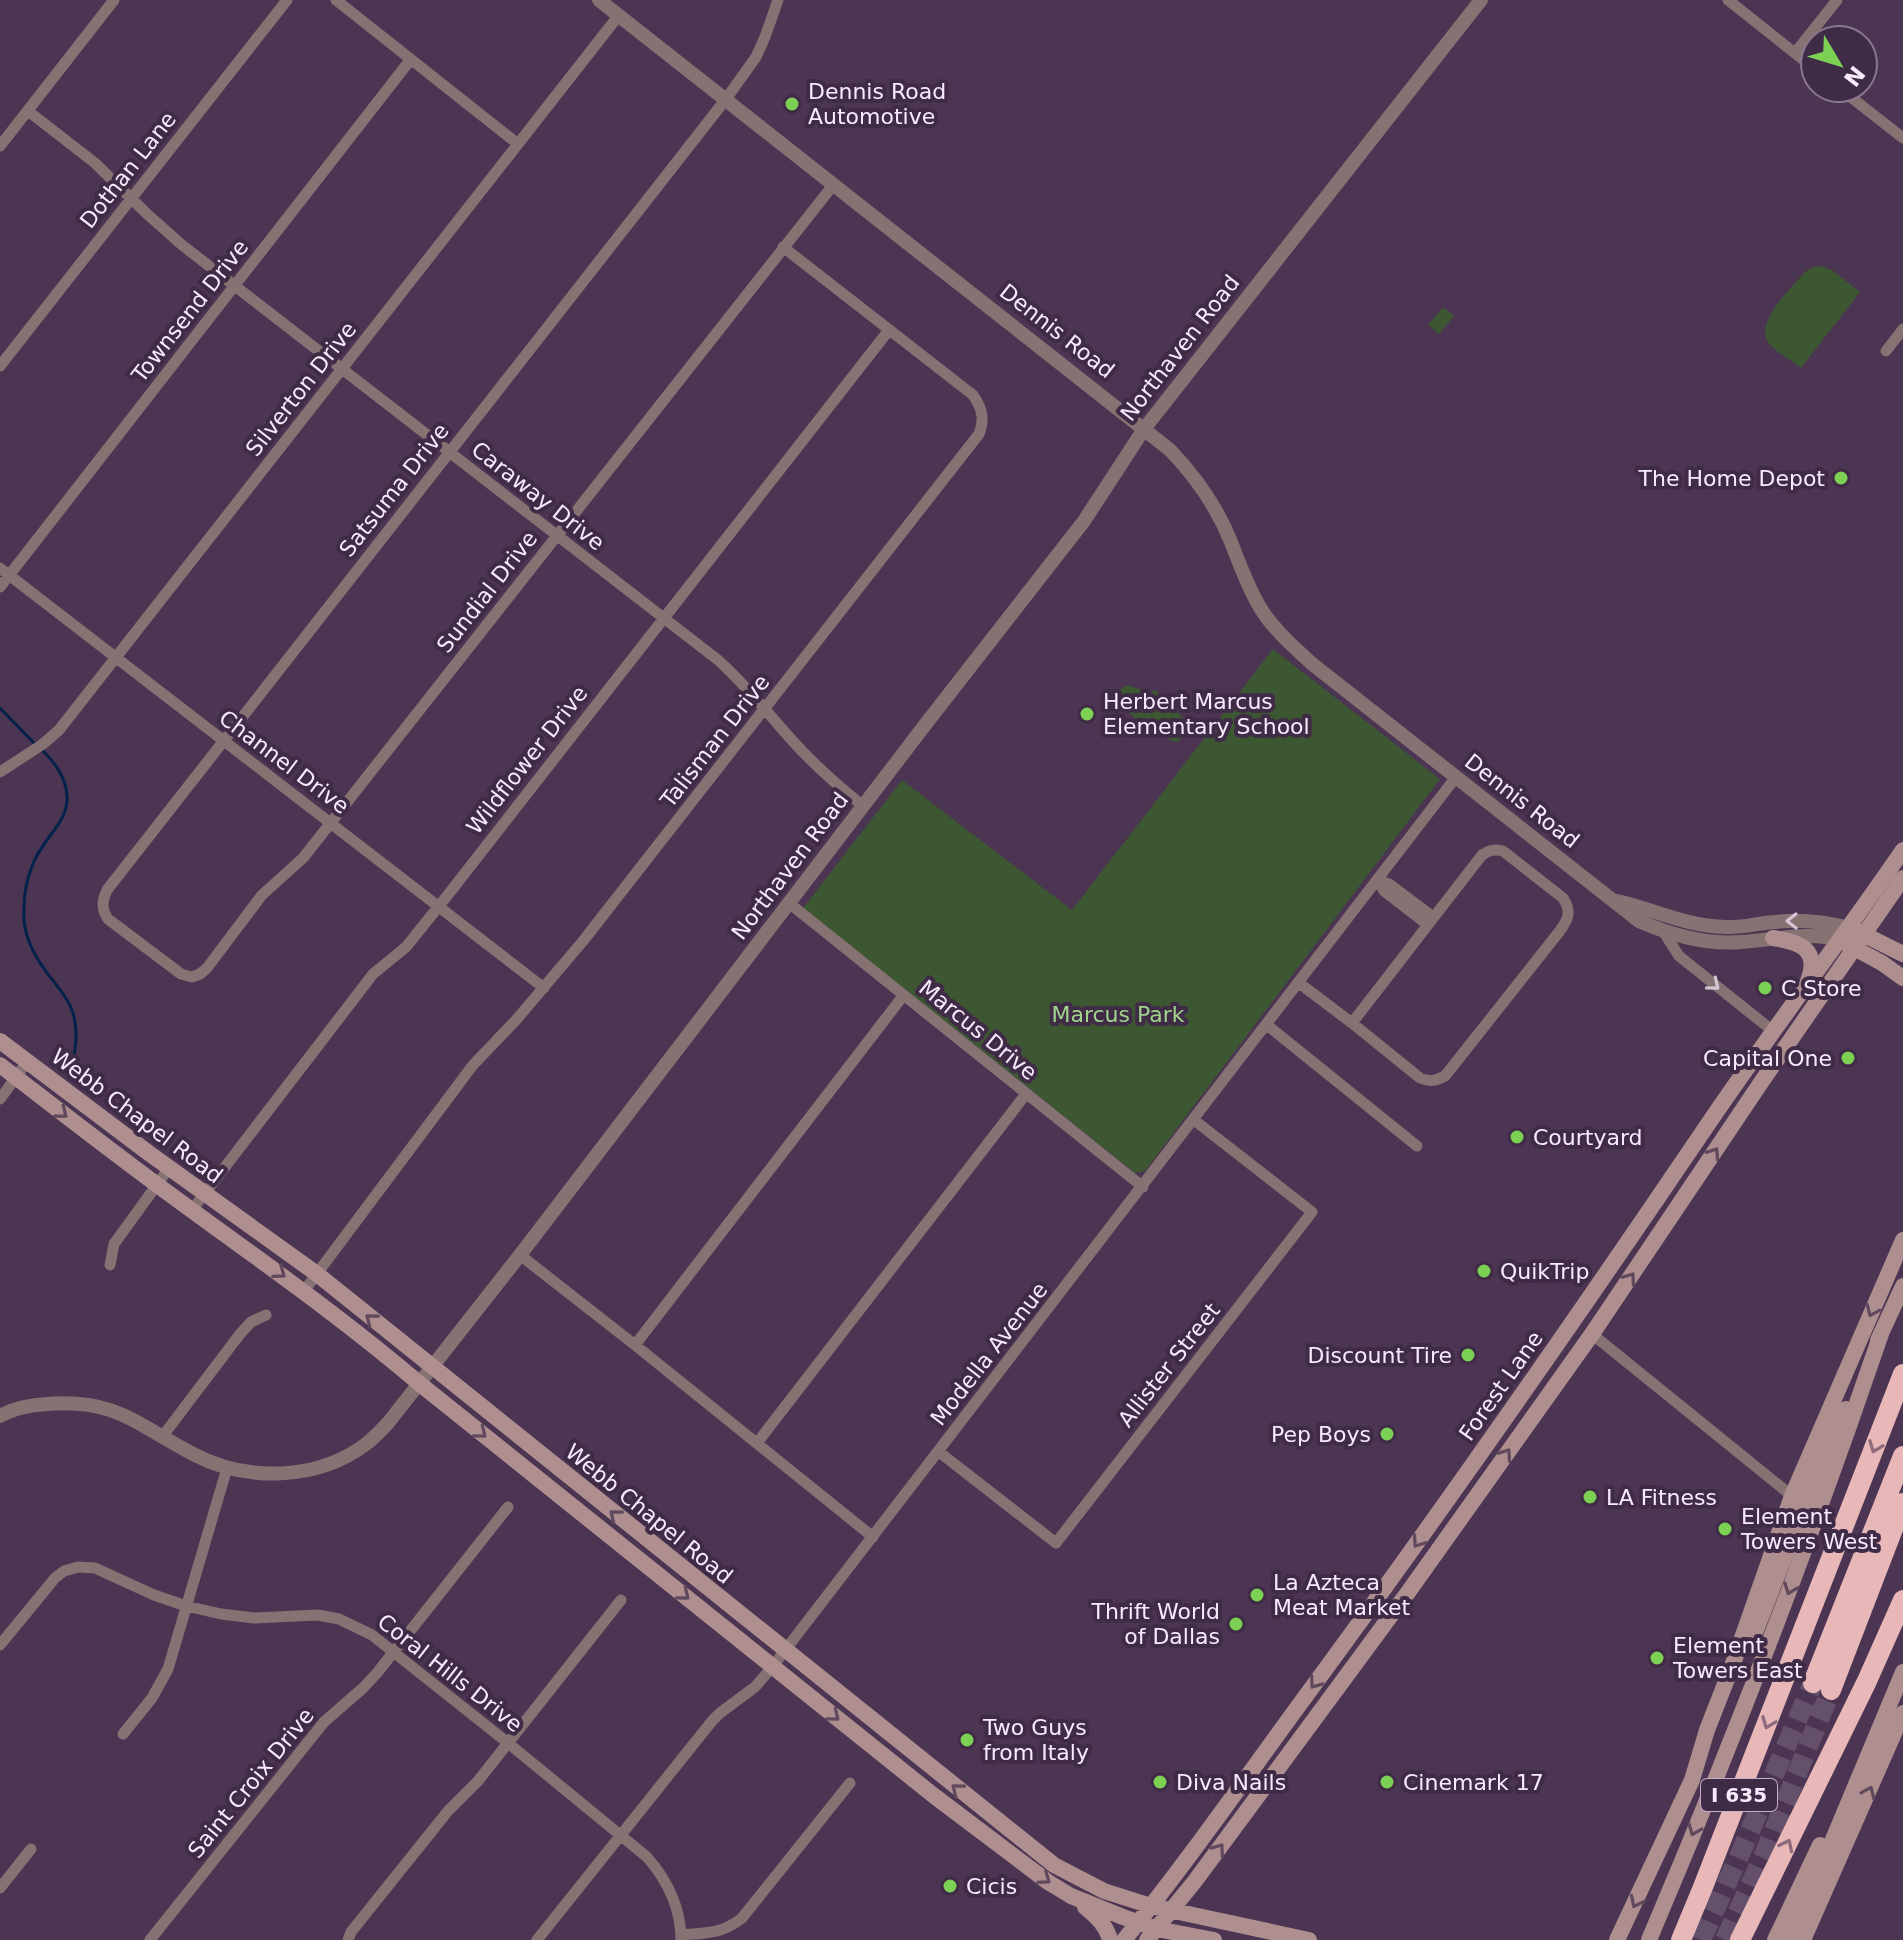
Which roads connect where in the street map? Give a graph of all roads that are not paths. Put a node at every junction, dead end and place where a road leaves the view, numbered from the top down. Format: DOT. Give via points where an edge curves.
graph roads {
  1 [pos="114,0"];
  2 [pos="287,0"];
  3 [pos="336,0"];
  4 [pos="599,0"];
  5 [pos="778,0"];
  6 [pos="1481,0"];
  7 [pos="1728,0"];
  8 [pos="1837,0"];
  9 [pos="619,15"];
  10 [pos="1795,53"];
  11 [pos="1799,56"];
  12 [pos="411,59"];
  13 [pos="726,99"];
  14 [pos="1859,104"];
  15 [pos="28,111"];
  16 [pos="1903,138"];
  17 [pos="518,144"];
  18 [pos="0,146"];
  19 [pos="834,184"];
  20 [pos="131,198"];
  21 [pos="783,247"];
  22 [pos="235,286"];
  23 [pos="1903,329"];
  24 [pos="889,330"];
  25 [pos="1886,351"];
  26 [pos="0,366"];
  27 [pos="342,368"];
  28 [pos="1144,429"];
  29 [pos="449,453"];
  30 [pos="556,536"];
  31 [pos="5,572"];
  32 [pos="0,587"];
  33 [pos="664,618"];
  34 [pos="116,658"];
  35 [pos="765,708"];
  36 [pos="223,740"];
  37 [pos="0,772"];
  38 [pos="1456,777"];
  39 [pos="863,806"];
  40 [pos="331,823"];
  41 [pos="1903,850"];
  42 [pos="1903,878"];
  43 [pos="1377,880"];
  44 [pos="1613,900"];
  45 [pos="789,903"];
  46 [pos="1884,905"];
  47 [pos="438,907"];
  48 [pos="1431,921"];
  49 [pos="1663,931"];
  50 [pos="1714,934"];
  51 [pos="1852,937"];
  52 [pos="1773,938"];
  53 [pos="1899,952"];
  54 [pos="1882,963"];
  55 [pos="192,977"];
  56 [pos="1903,978"];
  57 [pos="1299,983"];
  58 [pos="1806,986"];
  59 [pos="544,988"];
  60 [pos="1825,990"];
  61 [pos="903,996"];
  62 [pos="1352,1023"];
  63 [pos="1267,1025"];
  64 [pos="1773,1031"];
  65 [pos="0,1041"];
  66 [pos="27,1062"];
  67 [pos="0,1065"];
  68 [pos="1746,1069"];
  69 [pos="16,1077"];
  70 [pos="1762,1081"];
  71 [pos="1026,1094"];
  72 [pos="0,1099"];
  73 [pos="1194,1120"];
  74 [pos="1417,1146"];
  75 [pos="169,1168"];
  76 [pos="1668,1183"];
  77 [pos="156,1184"];
  78 [pos="1143,1187"];
  79 [pos="204,1193"];
  80 [pos="1686,1195"];
  81 [pos="192,1210"];
  82 [pos="1903,1240"];
  83 [pos="520,1255"];
  84 [pos="110,1265"];
  85 [pos="317,1274"];
  86 [pos="1903,1286"];
  87 [pos="304,1291"];
  88 [pos="266,1315"];
  89 [pos="1574,1320"];
  90 [pos="1882,1331"];
  91 [pos="1592,1334"];
  92 [pos="635,1345"];
  93 [pos="432,1368"];
  94 [pos="1903,1374"];
  95 [pos="420,1384"];
  96 [pos="0,1416"];
  97 [pos="162,1437"];
  98 [pos="757,1443"];
  99 [pos="939,1452"];
  100 [pos="1903,1456"];
  101 [pos="227,1468"];
  102 [pos="1792,1496"];
  103 [pos="1903,1503"];
  104 [pos="1443,1505"];
  105 [pos="508,1507"];
  106 [pos="1461,1518"];
  107 [pos="873,1537"];
  108 [pos="1903,1537"];
  109 [pos="621,1600"];
  110 [pos="1903,1600"];
  111 [pos="186,1606"];
  112 [pos="1362,1620"];
  113 [pos="1378,1633"];
  114 [pos="0,1645"];
  115 [pos="785,1651"];
  116 [pos="393,1652"];
  117 [pos="773,1666"];
  118 [pos="1903,1672"];
  119 [pos="1822,1687"];
  120 [pos="1295,1711"];
  121 [pos="1903,1713"];
  122 [pos="1312,1723"];
  123 [pos="1899,1732"];
  124 [pos="123,1734"];
  125 [pos="508,1743"];
  126 [pos="1862,1766"];
  127 [pos="1692,1780"];
  128 [pos="850,1783"];
  129 [pos="622,1835"];
  130 [pos="1018,1838"];
  131 [pos="31,1849"];
  132 [pos="1009,1853"];
  133 [pos="0,1888"];
  134 [pos="1071,1896"];
  135 [pos="1151,1906"];
  136 [pos="1171,1911"];
  137 [pos="1139,1922"];
  138 [pos="1152,1934"];
  139 [pos="681,1938"];
  140 [pos="150,1940"];
  141 [pos="348,1940"];
  142 [pos="537,1940"];
  143 [pos="1110,1940"];
  144 [pos="1124,1940"];
  145 [pos="1214,1940"];
  146 [pos="1309,1940"];
  147 [pos="1617,1940"];
  148 [pos="1649,1940"];
  149 [pos="1681,1940"];
  150 [pos="1740,1940"];
  151 [pos="1775,1940"];
  152 [pos="1791,1940"];
  153 [pos="1803,1940"];
  1 -- 15 [label="street"];
  2 -- 20 [label="street, Dothan Lane"];
  3 -- 12 [label="street"];
  4 -- 9 [label="street, Dennis Road"];
  5 -- 13 [label="street, Satsuma Drive" via="756,57"];
  6 -- 28 [label="street, Northaven Road"];
  7 -- 10 [label="street"];
  8 -- 10 [label="street"];
  9 -- 13 [label="street, Dennis Road"];
  9 -- 17 [label="street, Silverton Drive"];
  10 -- 11 [label="street"];
  12 -- 17 [label="street"];
  12 -- 22 [label="street, Townsend Drive"];
  13 -- 19 [label="street, Dennis Road"];
  13 -- 29 [label="street, Satsuma Drive"];
  14 -- 16 [label="street"];
  15 -- 18 [label="street"];
  15 -- 20 [label="street, Caraway Drive"];
  17 -- 27 [label="street, Silverton Drive"];
  19 -- 21 [label="street, Sundial Drive"];
  19 -- 28 [label="street, Dennis Road"];
  20 -- 22 [label="street, Caraway Drive"];
  20 -- 26 [label="street, Dothan Lane"];
  21 -- 24 [label="street, Talisman Drive"];
  21 -- 30 [label="street, Sundial Drive"];
  22 -- 27 [label="street, Caraway Drive"];
  22 -- 31 [label="street, Townsend Drive"];
  23 -- 25 [label="street"];
  24 -- 33 [label="street, Wildflower Drive"];
  24 -- 35 [label="street, Talisman Drive" via="973,395 982,426"];
  27 -- 29 [label="street, Caraway Drive"];
  27 -- 34 [label="street, Silverton Drive"];
  28 -- 38 [label="street, Dennis Road" via="1203,489 1262,612 1287,641"];
  28 -- 39 [label="street, Northaven Road" via="1084,521"];
  29 -- 30 [label="street, Caraway Drive"];
  29 -- 36 [label="street, Satsuma Drive"];
  30 -- 33 [label="street, Caraway Drive"];
  30 -- 40 [label="street, Sundial Drive"];
  31 -- 32 [label="street, Townsend Drive"];
  31 -- 34 [label="street, Channel Drive"];
  33 -- 35 [label="street, Caraway Drive" via="738,678"];
  33 -- 47 [label="street, Wildflower Drive"];
  34 -- 36 [label="street, Channel Drive"];
  34 -- 37 [label="street, Silverton Drive" via="59,730"];
  35 -- 39 [label="street, Caraway Drive" via="812,761"];
  35 -- 59 [label="street, Talisman Drive"];
  36 -- 40 [label="street, Channel Drive"];
  36 -- 55 [label="street, Satsuma Drive" via="102,900 108,919"];
  38 -- 43 [label="street, Modella Avenue"];
  38 -- 44 [label="street, Dennis Road"];
  39 -- 45 [label="street, Northaven Road"];
  40 -- 47 [label="street, Channel Drive"];
  40 -- 55 [label="street, Sundial Drive" via="303,858 262,895 207,968"];
  41 -- 51 [label="main road, Forest Lane"];
  42 -- 46 [label="main road, Forest Lane"];
  43 -- 48 [label="street" via="1389,884"];
  43 -- 57 [label="street, Modella Avenue"];
  44 -- 49 [label="street, Dennis Road" via="1639,921"];
  44 -- 50 [label="street"];
  45 -- 61 [label="street, Marcus Drive"];
  45 -- 83 [label="street, Northaven Road"];
  46 -- 51 [label="main road, Forest Lane"];
  46 -- 53 [label="main road" via="1880,926"];
  47 -- 59 [label="street, Channel Drive"];
  47 -- 79 [label="street, Wildflower Drive" via="406,947 373,974"];
  48 -- 62 [label="street"];
  48 -- 62 [label="street" via="1482,855 1496,850 1563,898 1569,913 1445,1076 1435,1081 1420,1078"];
  49 -- 50 [label="street, Dennis Road" via="1693,939"];
  49 -- 64 [label="street, one-way" via="1679,956"];
  51 -- 50 [label="street, one-way" via="1832,924 1796,920"];
  50 -- 52 [label="street" via="1740,942"];
  51 -- 52 [label="street"];
  51 -- 53 [label="main road"];
  51 -- 54 [label="main road"];
  51 -- 58 [label="main road, Forest Lane"];
  51 -- 60 [label="main road, Forest Lane"];
  52 -- 58 [label="main road" via="1793,941 1808,952 1811,974"];
  54 -- 56 [label="main road"];
  54 -- 60 [label="main road" via="1856,963"];
  57 -- 62 [label="street"];
  57 -- 63 [label="street, Modella Avenue"];
  58 -- 64 [label="main road, Forest Lane"];
  59 -- 85 [label="street, Talisman Drive" via="473,1065"];
  60 -- 70 [label="main road, Forest Lane"];
  61 -- 71 [label="street, Marcus Drive"];
  61 -- 92 [label="street"];
  63 -- 73 [label="street, Modella Avenue"];
  63 -- 74 [label="street"];
  64 -- 68 [label="main road, Forest Lane"];
  65 -- 66 [label="main road, Webb Chapel Road"];
  66 -- 69 [label="street"];
  66 -- 75 [label="main road, Webb Chapel Road"];
  67 -- 69 [label="main road, Webb Chapel Road"];
  68 -- 70 [label="main road"];
  68 -- 76 [label="main road, Forest Lane"];
  69 -- 72 [label="street"];
  69 -- 77 [label="main road, Webb Chapel Road, one-way"];
  80 -- 70 [label="main road, Forest Lane, one-way"];
  71 -- 78 [label="street, Marcus Drive"];
  71 -- 98 [label="street"];
  73 -- 78 [label="street, Modella Avenue"];
  73 -- 99 [label="street, Allister Street" via="1312,1212 1056,1543"];
  75 -- 77 [label="street"];
  75 -- 79 [label="main road, Webb Chapel Road"];
  76 -- 80 [label="main road"];
  76 -- 89 [label="main road, Forest Lane"];
  77 -- 81 [label="main road, Webb Chapel Road"];
  77 -- 84 [label="street" via="114,1244"];
  78 -- 99 [label="street, Modella Avenue"];
  79 -- 81 [label="street, Wildflower Drive"];
  79 -- 85 [label="main road, Webb Chapel Road"];
  91 -- 80 [label="main road, Forest Lane, one-way"];
  81 -- 87 [label="main road, Webb Chapel Road, one-way"];
  82 -- 102 [label="main road, one-way"];
  83 -- 92 [label="street"];
  83 -- 93 [label="street, Northaven Road"];
  85 -- 87 [label="street, Talisman Drive"];
  93 -- 85 [label="main road, Webb Chapel Road, one-way"];
  86 -- 90 [label="main road"];
  87 -- 95 [label="main road, Webb Chapel Road"];
  88 -- 97 [label="street" via="240,1334"];
  89 -- 91 [label="main road"];
  89 -- 104 [label="main road, Forest Lane"];
  90 -- 127 [label="main road" via="1817,1476 1715,1738"];
  90 -- 148 [label="main road, one-way" via="1769,1645"];
  91 -- 102 [label="street"];
  106 -- 91 [label="main road, Forest Lane, one-way"];
  92 -- 98 [label="street"];
  93 -- 95 [label="street, Northaven Road"];
  115 -- 93 [label="main road, Webb Chapel Road, one-way"];
  94 -- 149 [label="highway, I 635, one-way"];
  95 -- 101 [label="street, Northaven Road" via="388,1423 346,1456 319,1467 268,1475"];
  95 -- 117 [label="main road, Webb Chapel Road, one-way"];
  96 -- 97 [label="street, Northaven Road" via="33,1405 92,1405 136,1420"];
  97 -- 101 [label="street, Northaven Road"];
  98 -- 107 [label="street"];
  99 -- 107 [label="street, Modella Avenue"];
  100 -- 119 [label="highway"];
  101 -- 111 [label="street"];
  102 -- 127 [label="main road"];
  103 -- 119 [label="highway"];
  104 -- 106 [label="main road"];
  104 -- 112 [label="main road, Forest Lane, one-way"];
  105 -- 116 [label="street, Saint Croix Drive"];
  106 -- 113 [label="main road, Forest Lane"];
  107 -- 115 [label="street, Modella Avenue"];
  108 -- 119 [label="highway" via="1871,1612"];
  109 -- 125 [label="street"];
  150 -- 110 [label="highway, I 635, one-way"];
  111 -- 114 [label="street, Coral Hills Drive" via="95,1568 78,1567 55,1578"];
  111 -- 116 [label="street, Coral Hills Drive" via="254,1618 339,1619"];
  111 -- 124 [label="street" via="168,1669"];
  112 -- 113 [label="main road"];
  112 -- 120 [label="main road, Forest Lane, one-way"];
  113 -- 122 [label="main road, Forest Lane"];
  115 -- 117 [label="street, Modella Avenue"];
  130 -- 115 [label="main road, Webb Chapel Road, one-way"];
  116 -- 125 [label="street, Coral Hills Drive"];
  116 -- 140 [label="street, Saint Croix Drive" via="324,1722"];
  117 -- 129 [label="street, Modella Avenue" via="712,1721"];
  117 -- 132 [label="main road, Webb Chapel Road, one-way"];
  118 -- 126 [label="main road"];
  120 -- 122 [label="main road"];
  120 -- 135 [label="main road, Forest Lane"];
  121 -- 123 [label="main road"];
  136 -- 122 [label="main road, Forest Lane, one-way"];
  153 -- 123 [label="main road, one-way"];
  125 -- 129 [label="street, Coral Hills Drive"];
  125 -- 141 [label="street"];
  126 -- 151 [label="main road"];
  126 -- 152 [label="main road"];
  127 -- 147 [label="main road, one-way"];
  128 -- 139 [label="street" via="742,1918 720,1932"];
  129 -- 139 [label="street, Coral Hills Drive" via="665,1879"];
  129 -- 142 [label="street, Modella Avenue"];
  130 -- 132 [label="main road"];
  130 -- 135 [label="main road, Webb Chapel Road" via="1054,1865 1104,1891"];
  131 -- 133 [label="street"];
  132 -- 134 [label="main road, Webb Chapel Road, one-way"];
  134 -- 137 [label="main road, Webb Chapel Road"];
  134 -- 143 [label="main road" via="1100,1921"];
  135 -- 136 [label="main road, Webb Chapel Road"];
  135 -- 137 [label="main road, Forest Lane"];
  136 -- 138 [label="main road, Forest Lane"];
  136 -- 146 [label="main road, Webb Chapel Road"];
  137 -- 138 [label="main road, Webb Chapel Road"];
  137 -- 144 [label="main road, Forest Lane"];
  138 -- 145 [label="main road, Webb Chapel Road"];
}
